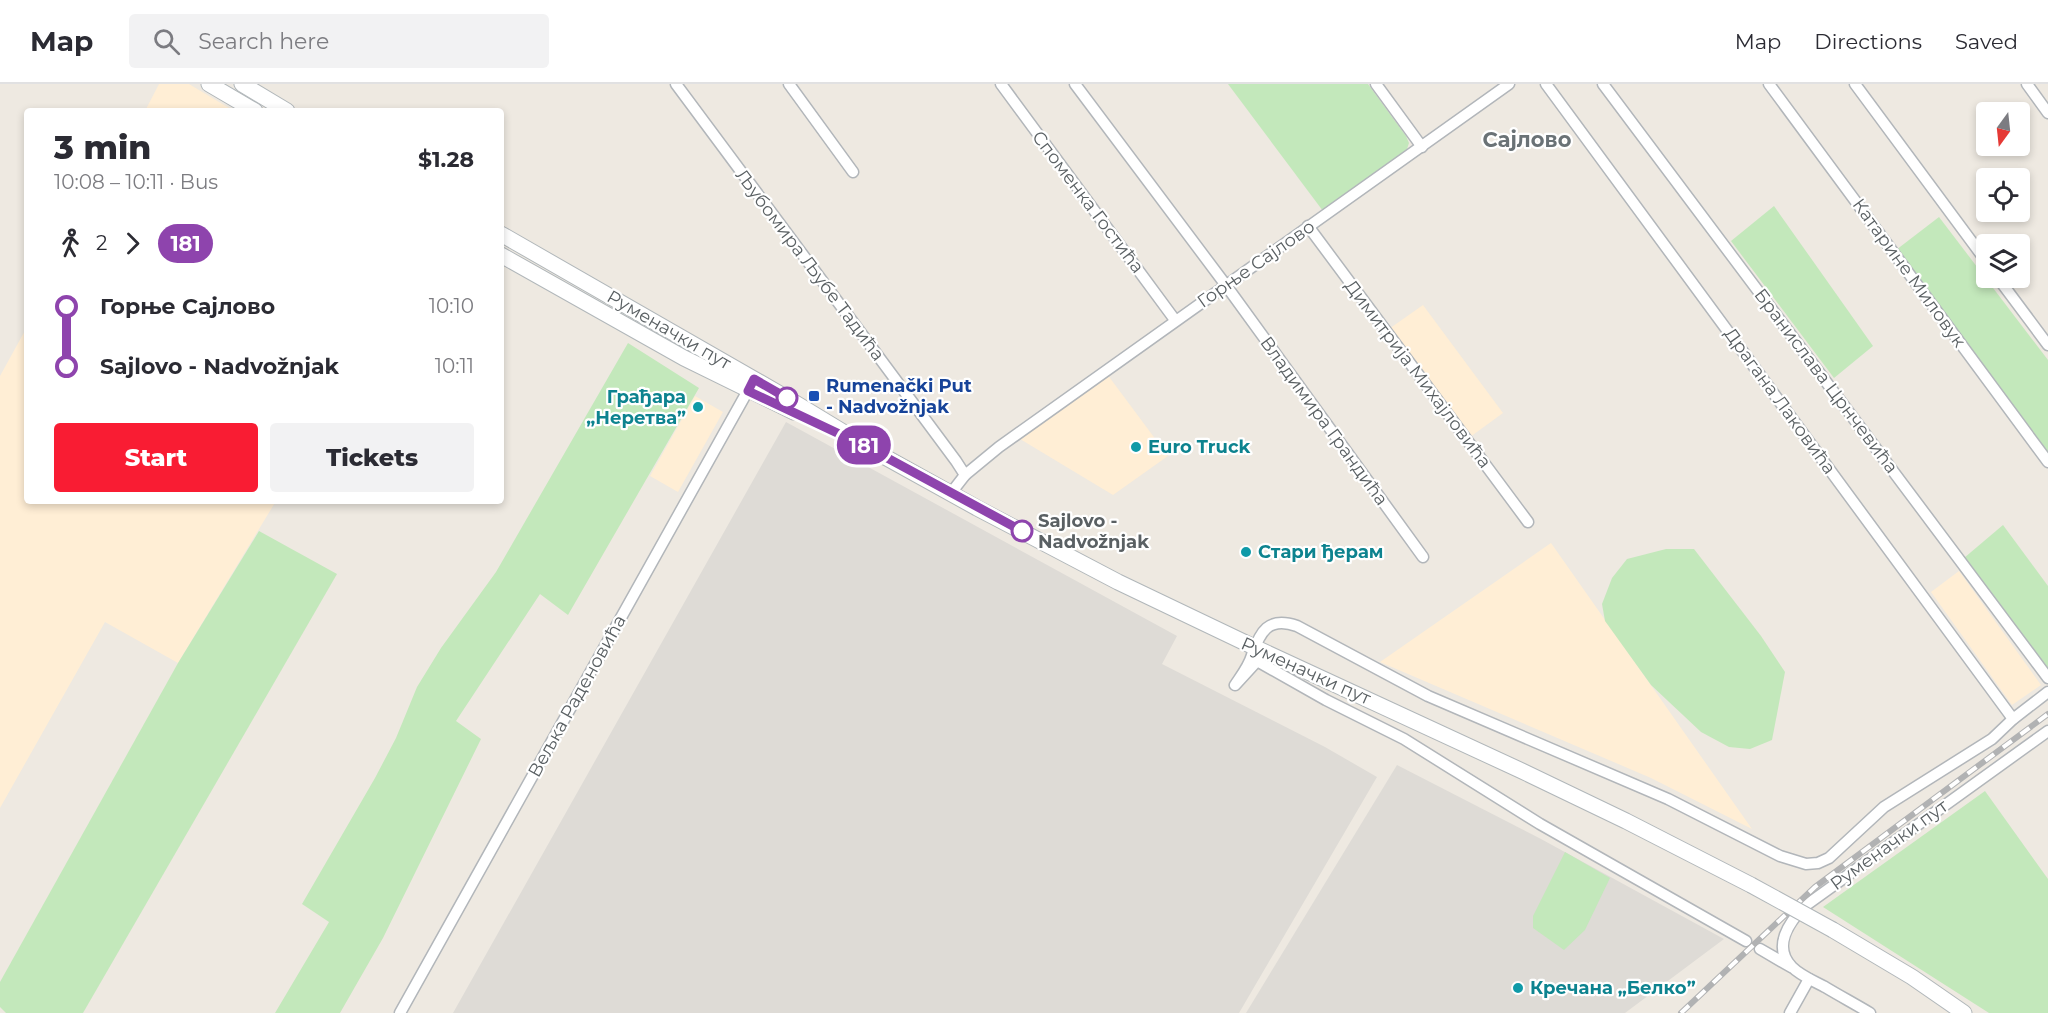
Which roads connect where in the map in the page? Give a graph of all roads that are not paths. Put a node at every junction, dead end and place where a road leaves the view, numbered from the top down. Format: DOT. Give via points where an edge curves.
graph roads {
  1 [pos="209,84"];
  2 [pos="242,84"];
  3 [pos="676,84"];
  4 [pos="789,84"];
  5 [pos="1000,84"];
  6 [pos="1075,84"];
  7 [pos="1376,84"];
  8 [pos="1509,84"];
  9 [pos="1546,84"];
  10 [pos="1603,84"];
  11 [pos="1769,84"];
  12 [pos="1855,84"];
  13 [pos="2027,84"];
  14 [pos="250,108"];
  15 [pos="282,108"];
  16 [pos="2048,112"];
  17 [pos="1422,147"];
  18 [pos="853,172"];
  19 [pos="1308,226"];
  20 [pos="504,236"];
  21 [pos="1976,247"];
  22 [pos="504,257"];
  23 [pos="1225,284"];
  24 [pos="2005,288"];
  25 [pos="1175,320"];
  26 [pos="2048,345"];
  27 [pos="698,347"];
  28 [pos="690,360"];
  29 [pos="751,385"];
  30 [pos="2048,462"];
  31 [pos="964,475"];
  32 [pos="951,493"];
  33 [pos="1528,522"];
  34 [pos="1423,557"];
  35 [pos="1254,647"];
  36 [pos="2048,678"];
  37 [pos="2048,692"];
  38 [pos="2013,719"];
  39 [pos="2048,730"];
  40 [pos="1746,941"];
  41 [pos="1760,949"];
  42 [pos="1795,969"];
  43 [pos="1809,979"];
  44 [pos="400,1013"];
  45 [pos="1790,1013"];
  46 [pos="1870,1013"];
  47 [pos="1964,1013"];
  1 -- 14 [label="main road"];
  2 -- 15 [label="main road"];
  3 -- 31 [label="street, Љубомира Љубе Тадића"];
  4 -- 18 [label="street"];
  5 -- 25 [label="street, Споменка Гостића"];
  6 -- 23 [label="street, Владимира Грандића"];
  7 -- 17 [label="street"];
  8 -- 17 [label="street, Горње Сајлово"];
  9 -- 38 [label="street, Драгана Лаковића"];
  10 -- 36 [label="street, Бранислава Црнчевића"];
  11 -- 30 [label="street, Катарине Миловук"];
  12 -- 21 [label="street"];
  13 -- 16 [label="street"];
  17 -- 19 [label="street, Горње Сајлово"];
  19 -- 23 [label="street, Горње Сајлово"];
  19 -- 33 [label="street, Димитрија Михајловића"];
  20 -- 27 [label="main road, Руменачки пут"];
  22 -- 28 [label="main road, Руменачки пут"];
  23 -- 25 [label="street, Горње Сајлово"];
  23 -- 34 [label="street, Владимира Грандића"];
  24 -- 26 [label="street"];
  25 -- 31 [label="street, Горње Сајлово"];
  27 -- 28 [label="main road"];
  27 -- 29 [label="main road, Руменачки пут"];
  28 -- 29 [label="main road, Руменачки пут"];
  29 -- 32 [label="main road, Руменачки пут"];
  29 -- 44 [label="street, Вељка Раденовића"];
  31 -- 32 [label="street, Горње Сајлово"];
  32 -- 35 [label="main road, Руменачки пут" via="1118,582"];
  35 -- 38 [label="street" via="1269,626 1278,622 1297,626 1428,696 1668,798 1780,856 1806,864 1829,858 1884,807 1992,739"];
  35 -- 40 [label="street" via="1235,685 1257,661 1404,739 1540,824"];
  35 -- 47 [label="main road, Руменачки пут, bridge" via="1512,766 1751,885 1912,977"];
  37 -- 38 [label="street"];
  39 -- 42 [label="street, Руменачки пут" via="1805,906 1790,923 1783,942 1786,959"];
  41 -- 42 [label="street"];
  42 -- 43 [label="street"];
  43 -- 45 [label="street"];
  43 -- 46 [label="street"];
}
